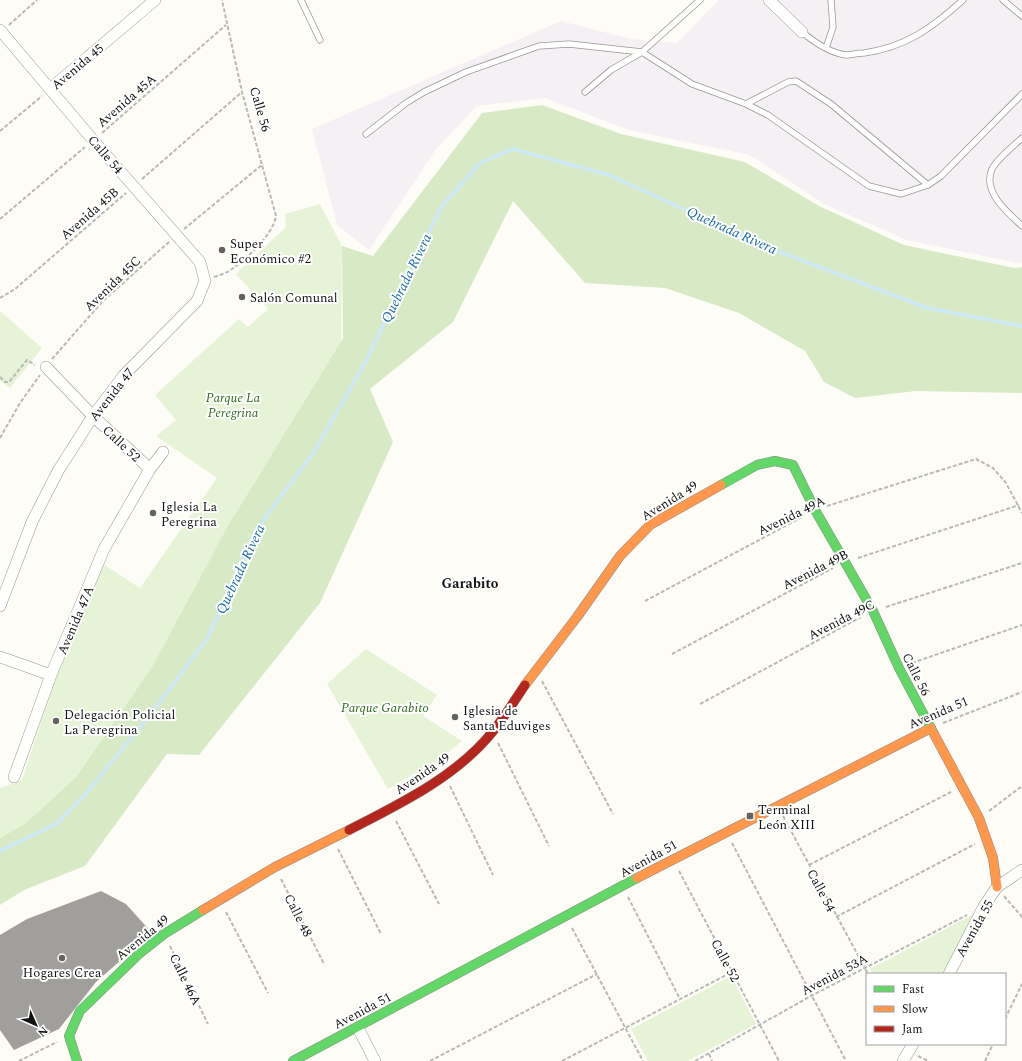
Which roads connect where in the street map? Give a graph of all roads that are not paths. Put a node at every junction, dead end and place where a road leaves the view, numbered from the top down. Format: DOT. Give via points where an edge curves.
graph roads {
  1 [pos="155,0"];
  2 [pos="300,0"];
  3 [pos="700,0"];
  4 [pos="769,0"];
  5 [pos="832,0"];
  6 [pos="963,0"];
  7 [pos="1003,0"];
  8 [pos="1022,16"];
  9 [pos="0,31"];
  10 [pos="802,32"];
  11 [pos="320,40"];
  12 [pos="826,48"];
  13 [pos="642,52"];
  14 [pos="50,89"];
  15 [pos="585,92"];
  16 [pos="1022,94"];
  17 [pos="746,104"];
  18 [pos="366,134"];
  19 [pos="1022,138"];
  20 [pos="928,185"];
  21 [pos="1022,226"];
  22 [pos="205,281"];
  23 [pos="44,369"];
  24 [pos="93,416"];
  25 [pos="163,452"];
  26 [pos="793,465"];
  27 [pos="150,470"];
  28 [pos="0,606"];
  29 [pos="0,658"];
  30 [pos="51,675"];
  31 [pos="930,728"];
  32 [pos="14,776"];
  33 [pos="1022,870"];
  34 [pos="997,887"];
  35 [pos="950,973"];
  36 [pos="358,1028"];
  37 [pos="912,1045"];
  38 [pos="77,1061"];
  39 [pos="293,1061"];
  40 [pos="375,1061"];
  41 [pos="903,1061"];
  1 -- 14 [label="street, Avenida 45"];
  2 -- 11 [label="lane"];
  3 -- 13 [label="lane"];
  4 -- 10 [label="street"];
  5 -- 12 [label="lane" via="833,27"];
  6 -- 12 [label="lane" via="920,35 895,46 846,55"];
  7 -- 8 [label="lane"];
  9 -- 14 [label="street, Calle 54"];
  10 -- 12 [label="lane"];
  13 -- 15 [label="lane" via="610,70"];
  13 -- 17 [label="lane" via="692,84"];
  13 -- 18 [label="lane" via="569,44 539,46 466,72 424,92"];
  14 -- 22 [label="street, Calle 54" via="200,262"];
  16 -- 20 [label="lane" via="941,176"];
  17 -- 20 [label="lane" via="768,115 869,186 901,194"];
  17 -- 20 [label="lane" via="788,82 796,81 830,104"];
  19 -- 21 [label="lane" via="992,169 990,180 997,202"];
  22 -- 24 [label="street, Avenida 47" via="197,301 124,375"];
  23 -- 24 [label="street, Calle 52"];
  24 -- 27 [label="street, Calle 52"];
  24 -- 28 [label="street, Avenida 47" via="58,471 32,522"];
  25 -- 27 [label="street, Calle 52"];
  26 -- 31 [label="street, Calle 56" via="815,510 873,611"];
  26 -- 38 [label="street, Avenida 49" via="775,461 757,464 650,525 620,556 493,731 467,758 445,775 390,809 275,867 164,934 140,953 80,1011 69,1036"];
  27 -- 30 [label="street, Avenida 47A" via="104,549"];
  29 -- 30 [label="street"];
  30 -- 32 [label="street, Avenida 47A"];
  31 -- 34 [label="street, Calle 56" via="978,818 993,858"];
  31 -- 36 [label="street, Avenida 51" via="672,859"];
  33 -- 34 [label="street, Avenida 55"];
  34 -- 35 [label="street, Avenida 55" via="984,906"];
  36 -- 39 [label="street, Avenida 51"];
  36 -- 40 [label="street"];
  37 -- 41 [label="street"];
}
